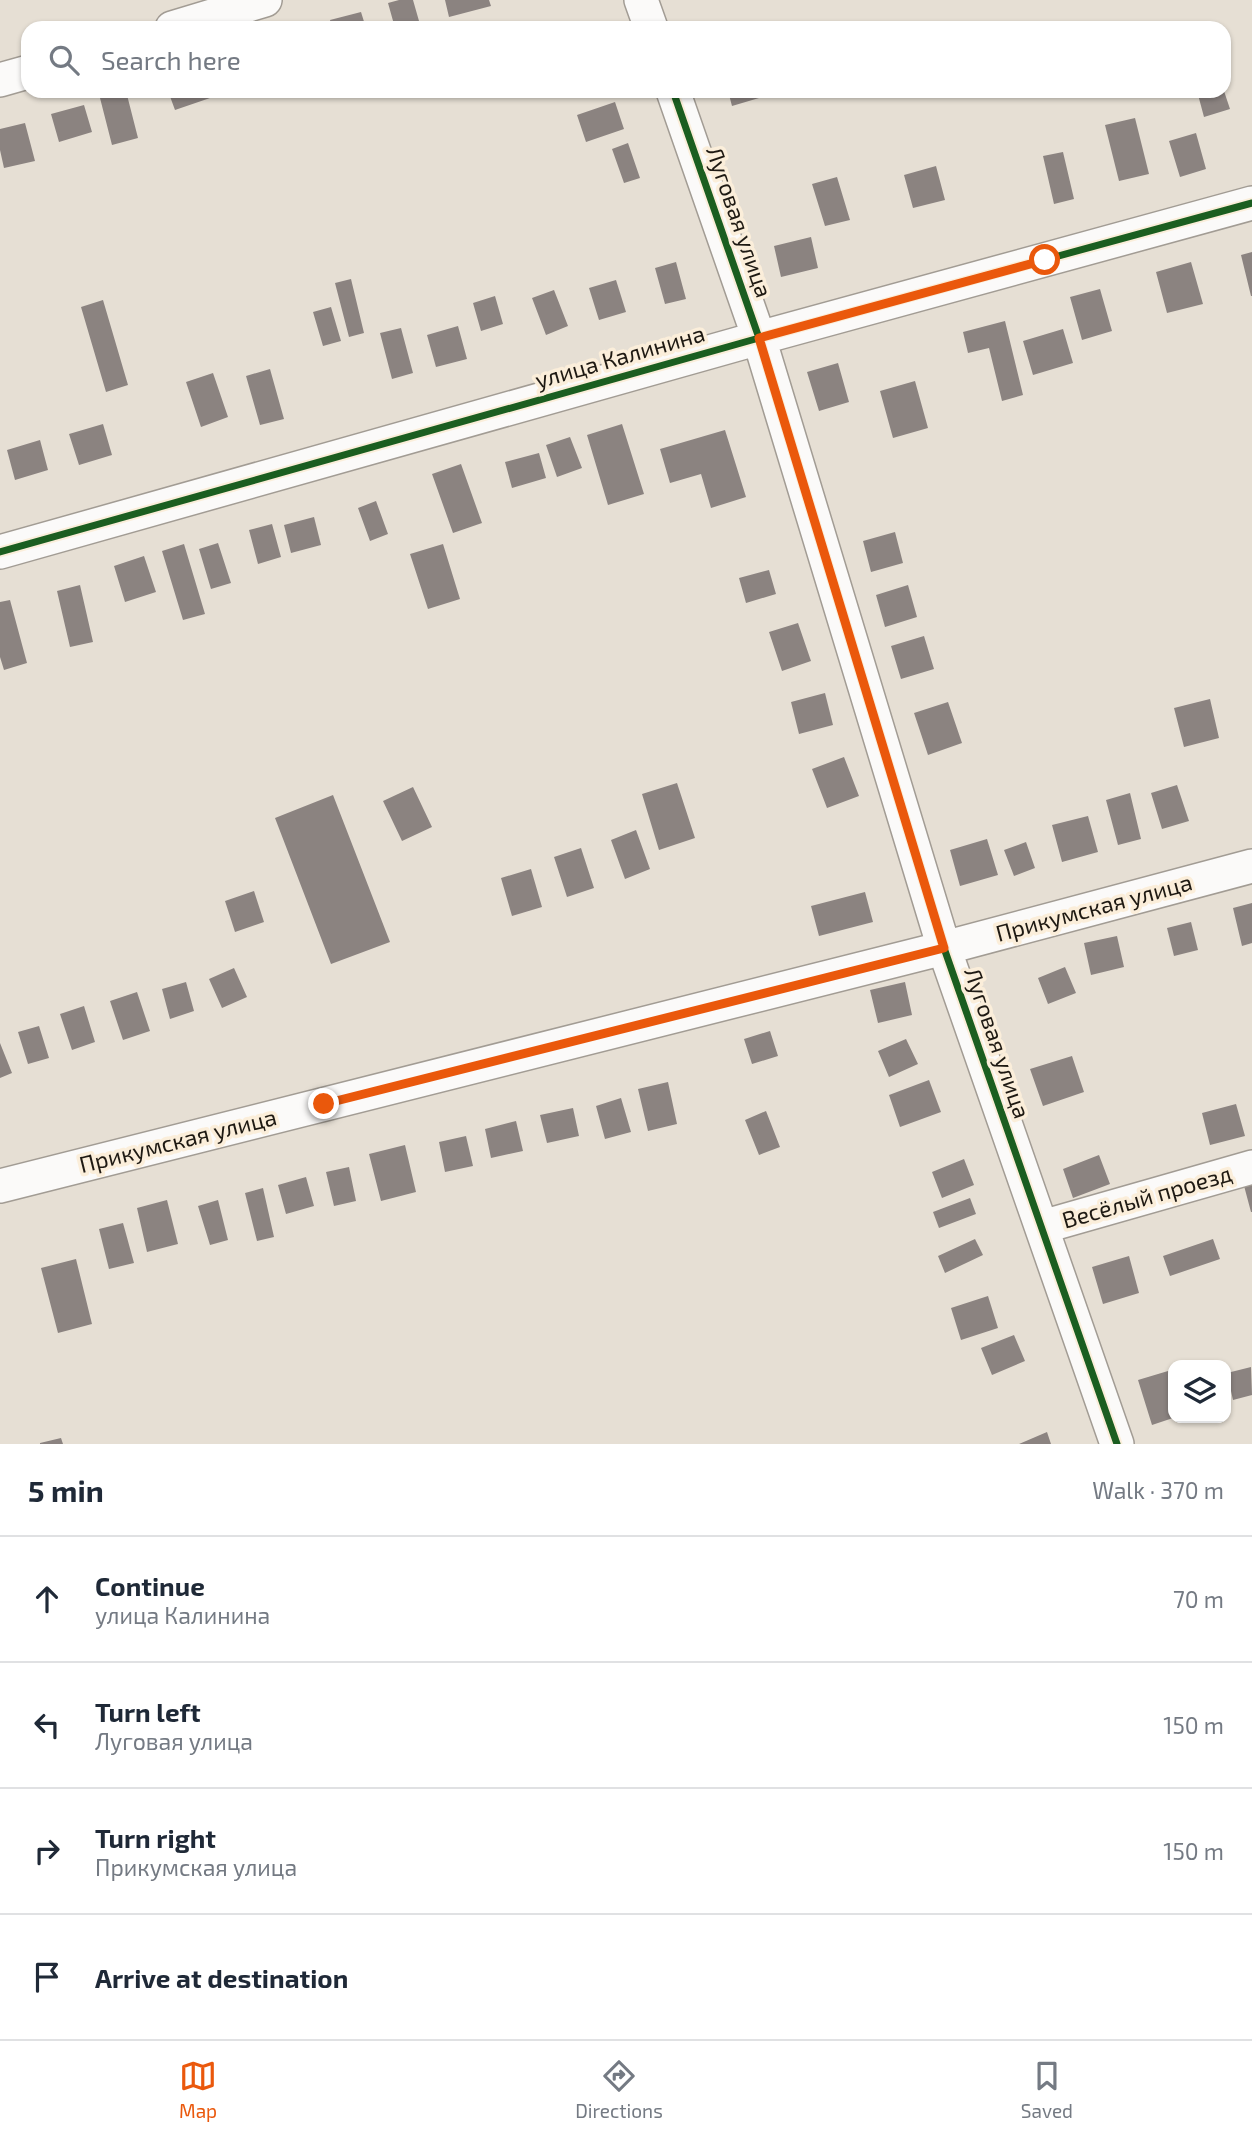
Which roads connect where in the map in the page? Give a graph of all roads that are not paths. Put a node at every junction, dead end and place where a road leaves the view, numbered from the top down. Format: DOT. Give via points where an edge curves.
graph roads {
  1 [pos="265,0"];
  2 [pos="641,0"];
  3 [pos="195,21"];
  4 [pos="648,21"];
  5 [pos="21,74"];
  6 [pos="0,80"];
  7 [pos="675,98"];
  8 [pos="1252,203"];
  9 [pos="759,338"];
  10 [pos="0,552"];
  11 [pos="1252,866"];
  12 [pos="944,948"];
  13 [pos="1252,1167"];
  14 [pos="0,1185"];
  15 [pos="1042,1227"];
  16 [pos="1117,1444"];
  1 -- 3 [label="street"];
  2 -- 4 [label="street"];
  5 -- 6 [label="street"];
  7 -- 9 [label="street, Луговая улица"];
  8 -- 9 [label="street, улица Калинина"];
  9 -- 10 [label="street, улица Калинина"];
  9 -- 12 [label="street, Луговая улица"];
  11 -- 12 [label="street, Прикумская улица"];
  12 -- 14 [label="street, Прикумская улица"];
  12 -- 15 [label="street, Луговая улица"];
  13 -- 15 [label="street, Весёлый проезд"];
  15 -- 16 [label="street, Луговая улица"];
}
